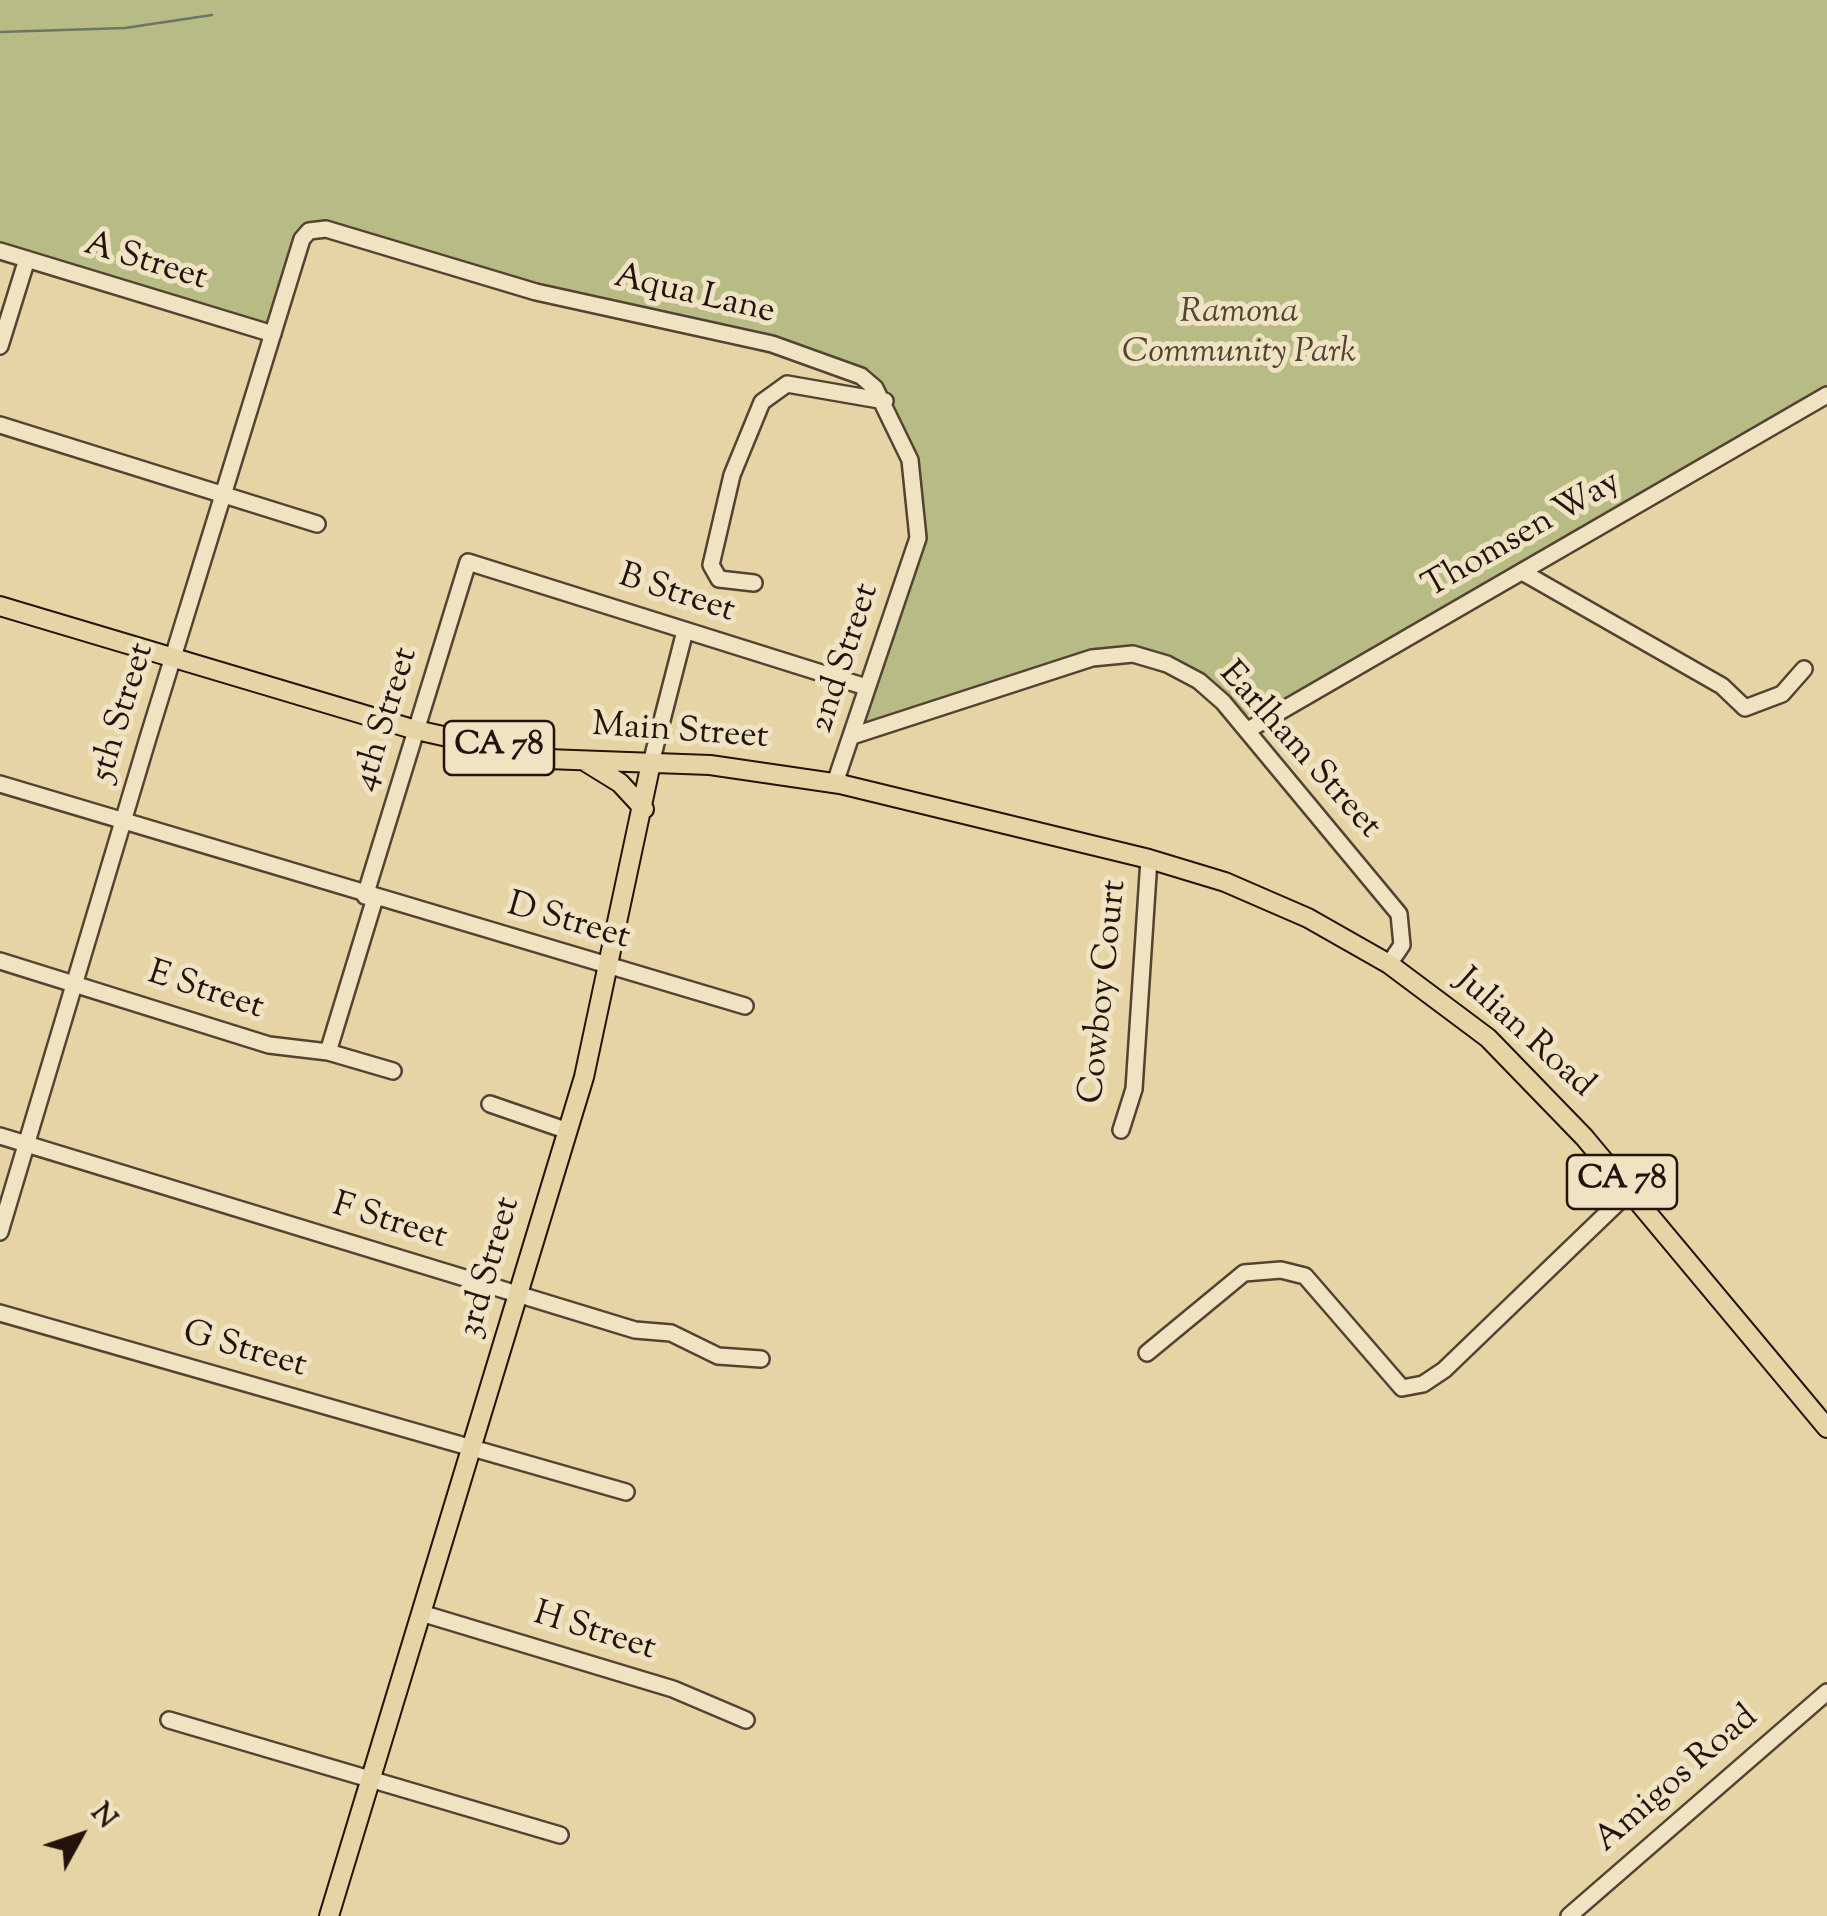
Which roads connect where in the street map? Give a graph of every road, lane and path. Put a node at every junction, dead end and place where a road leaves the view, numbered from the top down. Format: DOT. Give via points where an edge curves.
graph roads {
  1 [pos="326,228"];
  2 [pos="0,251"];
  3 [pos="26,259"];
  4 [pos="273,334"];
  5 [pos="0,346"];
  6 [pos="1827,395"];
  7 [pos="885,401"];
  8 [pos="0,425"];
  9 [pos="224,496"];
  10 [pos="317,524"];
  11 [pos="914,554"];
  12 [pos="468,562"];
  13 [pos="1524,573"];
  14 [pos="754,583"];
  15 [pos="0,606"];
  16 [pos="685,630"];
  17 [pos="173,658"];
  18 [pos="1804,670"];
  19 [pos="866,687"];
  20 [pos="416,730"];
  21 [pos="1248,730"];
  22 [pos="852,736"];
  23 [pos="582,760"];
  24 [pos="651,762"];
  25 [pos="836,782"];
  26 [pos="0,784"];
  27 [pos="644,809"];
  28 [pos="124,822"];
  29 [pos="1069,838"];
  30 [pos="1149,859"];
  31 [pos="370,897"];
  32 [pos="0,961"];
  33 [pos="1389,964"];
  34 [pos="608,967"];
  35 [pos="75,984"];
  36 [pos="745,1006"];
  37 [pos="328,1052"];
  38 [pos="394,1071"];
  39 [pos="490,1104"];
  40 [pos="1121,1130"];
  41 [pos="568,1132"];
  42 [pos="0,1136"];
  43 [pos="27,1144"];
  44 [pos="1630,1191"];
  45 [pos="0,1232"];
  46 [pos="517,1295"];
  47 [pos="0,1313"];
  48 [pos="1147,1353"];
  49 [pos="761,1359"];
  50 [pos="1827,1428"];
  51 [pos="472,1450"];
  52 [pos="626,1492"];
  53 [pos="421,1614"];
  54 [pos="1827,1692"];
  55 [pos="169,1720"];
  56 [pos="746,1720"];
  57 [pos="371,1778"];
  58 [pos="560,1835"];
  59 [pos="329,1916"];
  60 [pos="1569,1916"];
  1 -- 4 [label="street, 5th Street" via="309,230 302,239"];
  1 -- 7 [label="street, Aqua Lane" via="536,292 772,344 861,376"];
  2 -- 3 [label="street, A Street"];
  3 -- 4 [label="street, A Street"];
  3 -- 5 [label="street"];
  4 -- 9 [label="street, 5th Street"];
  6 -- 13 [label="street, Thomsen Way"];
  7 -- 11 [label="street, Aqua Lane" via="910,460"];
  7 -- 14 [label="street" via="787,384 762,402 732,475 711,565 719,579"];
  8 -- 9 [label="street"];
  9 -- 10 [label="street"];
  9 -- 17 [label="street, 5th Street"];
  11 -- 19 [label="street, 2nd Street"];
  12 -- 16 [label="street, B Street"];
  12 -- 20 [label="street, 4th Street"];
  13 -- 18 [label="street" via="1722,686 1745,708 1782,694"];
  13 -- 21 [label="street, Thomsen Way"];
  15 -- 17 [label="main road, Main Street / CA 78"];
  16 -- 19 [label="street, B Street"];
  16 -- 24 [label="street, 3rd Street"];
  17 -- 20 [label="main road, Main Street / CA 78"];
  17 -- 28 [label="street, 5th Street"];
  19 -- 22 [label="street, 2nd Street"];
  20 -- 23 [label="main road, Main Street / CA 78" via="547,759"];
  20 -- 31 [label="street, 4th Street"];
  21 -- 22 [label="street, Earlham Street" via="1199,680 1167,664 1118,654"];
  21 -- 33 [label="street, Earlham Street" via="1399,914 1402,944"];
  22 -- 25 [label="street, 2nd Street"];
  23 -- 24 [label="main road, Main Street / CA 78"];
  23 -- 27 [label="main road" via="620,783"];
  24 -- 25 [label="main road, Main Street / CA 78"];
  24 -- 27 [label="main road, 3rd Street"];
  25 -- 29 [label="main road, Main Street / CA 78"];
  26 -- 28 [label="street, D Street"];
  27 -- 34 [label="main road, 3rd Street"];
  28 -- 31 [label="street, D Street"];
  28 -- 35 [label="street, 5th Street"];
  29 -- 30 [label="main road, Julian Road / CA 78"];
  30 -- 33 [label="main road, Julian Road / CA 78" via="1308,918"];
  30 -- 40 [label="street, Cowboy Court" via="1134,1088"];
  31 -- 34 [label="street, D Street"];
  31 -- 37 [label="street, 4th Street"];
  32 -- 35 [label="street, E Street"];
  33 -- 44 [label="main road, Julian Road / CA 78" via="1488,1038"];
  34 -- 36 [label="street, D Street"];
  34 -- 41 [label="main road, 3rd Street"];
  35 -- 37 [label="street, E Street" via="269,1045"];
  35 -- 43 [label="street, 5th Street"];
  37 -- 38 [label="street, E Street"];
  39 -- 41 [label="street"];
  41 -- 46 [label="main road, 3rd Street"];
  42 -- 43 [label="street, F Street"];
  43 -- 45 [label="street, 5th Street"];
  43 -- 46 [label="street, F Street"];
  44 -- 48 [label="street" via="1423,1384 1402,1388 1305,1276 1280,1270 1244,1273"];
  44 -- 50 [label="main road, Julian Road / CA 78"];
  46 -- 49 [label="street, F Street" via="634,1330 670,1333 718,1356"];
  46 -- 51 [label="main road, 3rd Street"];
  47 -- 51 [label="street, G Street"];
  51 -- 52 [label="street, G Street"];
  51 -- 53 [label="main road, 3rd Street"];
  53 -- 56 [label="street, H Street" via="672,1689"];
  53 -- 57 [label="main road, 3rd Street"];
  54 -- 60 [label="street, Amigos Road"];
  55 -- 57 [label="street"];
  57 -- 58 [label="street"];
  57 -- 59 [label="main road, 3rd Street"];
}
